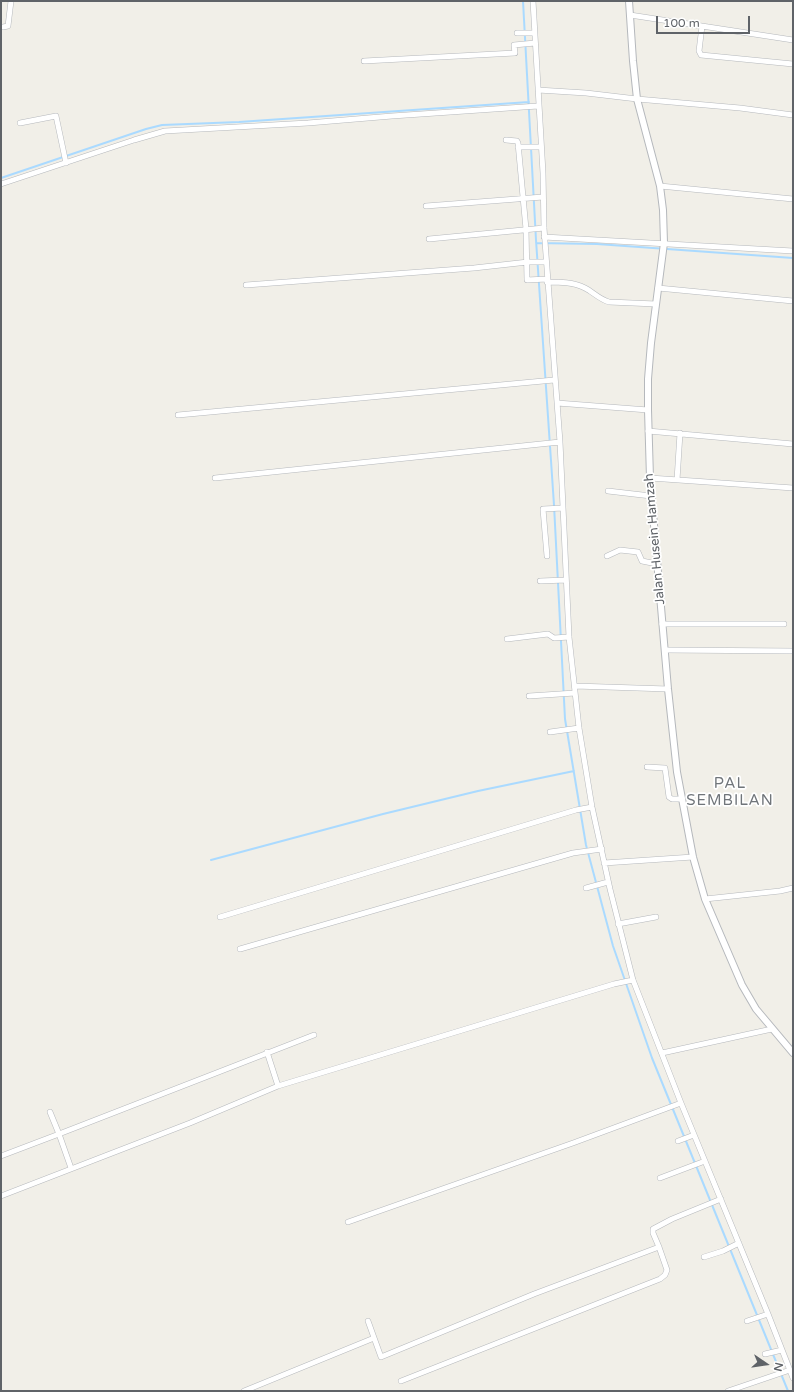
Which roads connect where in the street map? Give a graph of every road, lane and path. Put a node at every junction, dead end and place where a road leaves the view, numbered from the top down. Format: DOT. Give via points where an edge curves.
graph roads {
  1 [pos="10,1"];
  2 [pos="533,1"];
  3 [pos="629,1"];
  4 [pos="630,15"];
  5 [pos="702,26"];
  6 [pos="3,27"];
  7 [pos="519,33"];
  8 [pos="533,33"];
  9 [pos="793,40"];
  10 [pos="535,43"];
  11 [pos="364,61"];
  12 [pos="793,64"];
  13 [pos="538,90"];
  14 [pos="637,99"];
  15 [pos="536,106"];
  16 [pos="793,115"];
  17 [pos="20,123"];
  18 [pos="506,140"];
  19 [pos="520,147"];
  20 [pos="540,147"];
  21 [pos="65,158"];
  22 [pos="1,184"];
  23 [pos="660,186"];
  24 [pos="542,197"];
  25 [pos="524,199"];
  26 [pos="793,199"];
  27 [pos="426,206"];
  28 [pos="543,228"];
  29 [pos="527,229"];
  30 [pos="429,239"];
  31 [pos="545,240"];
  32 [pos="664,246"];
  33 [pos="793,251"];
  34 [pos="528,262"];
  35 [pos="545,262"];
  36 [pos="546,280"];
  37 [pos="246,285"];
  38 [pos="658,288"];
  39 [pos="793,301"];
  40 [pos="656,304"];
  41 [pos="553,381"];
  42 [pos="557,403"];
  43 [pos="648,410"];
  44 [pos="178,415"];
  45 [pos="648,430"];
  46 [pos="680,434"];
  47 [pos="557,442"];
  48 [pos="793,444"];
  49 [pos="215,478"];
  50 [pos="650,478"];
  51 [pos="677,480"];
  52 [pos="793,488"];
  53 [pos="608,491"];
  54 [pos="652,496"];
  55 [pos="561,508"];
  56 [pos="547,556"];
  57 [pos="607,556"];
  58 [pos="658,564"];
  59 [pos="564,580"];
  60 [pos="540,581"];
  61 [pos="662,624"];
  62 [pos="784,624"];
  63 [pos="566,637"];
  64 [pos="507,639"];
  65 [pos="665,650"];
  66 [pos="793,651"];
  67 [pos="575,686"];
  68 [pos="668,689"];
  69 [pos="574,693"];
  70 [pos="530,696"];
  71 [pos="577,729"];
  72 [pos="550,732"];
  73 [pos="647,767"];
  74 [pos="682,799"];
  75 [pos="590,807"];
  76 [pos="600,849"];
  77 [pos="694,857"];
  78 [pos="604,863"];
  79 [pos="608,882"];
  80 [pos="586,888"];
  81 [pos="793,888"];
  82 [pos="705,899"];
  83 [pos="220,917"];
  84 [pos="656,917"];
  85 [pos="618,924"];
  86 [pos="240,949"];
  87 [pos="633,980"];
  88 [pos="772,1029"];
  89 [pos="314,1035"];
  90 [pos="267,1052"];
  91 [pos="662,1053"];
  92 [pos="793,1053"];
  93 [pos="278,1086"];
  94 [pos="681,1103"];
  95 [pos="50,1112"];
  96 [pos="59,1134"];
  97 [pos="692,1136"];
  98 [pos="678,1141"];
  99 [pos="1,1156"];
  100 [pos="703,1161"];
  101 [pos="71,1168"];
  102 [pos="660,1178"];
  103 [pos="1,1196"];
  104 [pos="718,1200"];
  105 [pos="348,1222"];
  106 [pos="737,1244"];
  107 [pos="659,1247"];
  108 [pos="704,1257"];
  109 [pos="767,1314"];
  110 [pos="749,1320"];
  111 [pos="368,1321"];
  112 [pos="374,1338"];
  113 [pos="781,1351"];
  114 [pos="767,1353"];
  115 [pos="790,1369"];
  116 [pos="793,1378"];
  117 [pos="401,1381"];
  118 [pos="244,1391"];
  119 [pos="728,1391"];
  1 -- 6 [label="street" via="8,26"];
  2 -- 8 [label="street"];
  3 -- 4 [label="street, Jalan Husein Hamzah"];
  4 -- 5 [label="street"];
  4 -- 14 [label="street, Jalan Husein Hamzah"];
  5 -- 9 [label="street"];
  5 -- 12 [label="street" via="699,51 701,55"];
  7 -- 8 [label="street"];
  8 -- 10 [label="street"];
  10 -- 11 [label="street" via="514,44 515,53"];
  10 -- 13 [label="street"];
  13 -- 14 [label="street" via="586,92"];
  13 -- 15 [label="street"];
  14 -- 16 [label="street"];
  14 -- 23 [label="street, Jalan Husein Hamzah"];
  15 -- 20 [label="street"];
  15 -- 21 [label="street" via="165,131"];
  17 -- 21 [label="street" via="55,116"];
  18 -- 19 [label="street" via="517,141"];
  19 -- 20 [label="street"];
  19 -- 25 [label="street"];
  20 -- 24 [label="street"];
  21 -- 22 [label="street"];
  23 -- 26 [label="street"];
  23 -- 32 [label="street, Jalan Husein Hamzah"];
  24 -- 25 [label="street"];
  24 -- 28 [label="street"];
  25 -- 27 [label="street"];
  25 -- 29 [label="street"];
  28 -- 29 [label="street"];
  28 -- 31 [label="street"];
  29 -- 30 [label="street"];
  29 -- 34 [label="street"];
  31 -- 32 [label="street" via="607,241"];
  31 -- 35 [label="street"];
  32 -- 33 [label="street"];
  32 -- 38 [label="street, Jalan Husein Hamzah"];
  34 -- 35 [label="street"];
  34 -- 36 [label="street" via="527,280"];
  34 -- 37 [label="street"];
  35 -- 36 [label="street"];
  36 -- 40 [label="street" via="574,284 609,302"];
  36 -- 41 [label="street" via="553,346"];
  38 -- 39 [label="street"];
  38 -- 40 [label="street, Jalan Husein Hamzah"];
  40 -- 43 [label="street, Jalan Husein Hamzah" via="648,379"];
  41 -- 42 [label="street"];
  41 -- 44 [label="street"];
  42 -- 43 [label="street"];
  42 -- 47 [label="street"];
  43 -- 45 [label="street, Jalan Husein Hamzah"];
  45 -- 46 [label="street"];
  45 -- 50 [label="street, Jalan Husein Hamzah"];
  46 -- 48 [label="street"];
  46 -- 51 [label="street"];
  47 -- 49 [label="street"];
  47 -- 55 [label="street"];
  50 -- 51 [label="street"];
  50 -- 54 [label="street, Jalan Husein Hamzah"];
  51 -- 52 [label="street"];
  53 -- 54 [label="street"];
  54 -- 58 [label="street, Jalan Husein Hamzah"];
  55 -- 56 [label="street" via="543,509"];
  55 -- 59 [label="street"];
  57 -- 58 [label="street" via="620,550 638,552 642,561"];
  58 -- 61 [label="street, Jalan Husein Hamzah"];
  59 -- 60 [label="street"];
  59 -- 63 [label="street"];
  61 -- 62 [label="street"];
  61 -- 65 [label="street, Jalan Husein Hamzah"];
  63 -- 64 [label="street" via="554,638 548,634"];
  63 -- 67 [label="street"];
  65 -- 66 [label="street"];
  65 -- 68 [label="street, Jalan Husein Hamzah"];
  67 -- 68 [label="street"];
  67 -- 69 [label="street"];
  68 -- 74 [label="street, Jalan Husein Hamzah"];
  69 -- 70 [label="street"];
  69 -- 71 [label="street"];
  71 -- 72 [label="street"];
  71 -- 75 [label="street"];
  73 -- 74 [label="street" via="665,768 670,797"];
  74 -- 77 [label="street, Jalan Husein Hamzah"];
  75 -- 76 [label="street"];
  75 -- 83 [label="street"];
  76 -- 78 [label="street"];
  76 -- 86 [label="street" via="583,851"];
  77 -- 78 [label="street"];
  77 -- 82 [label="street, Jalan Husein Hamzah"];
  78 -- 79 [label="street"];
  79 -- 80 [label="street"];
  79 -- 85 [label="street"];
  81 -- 82 [label="street"];
  82 -- 88 [label="street, Jalan Husein Hamzah" via="742,985"];
  84 -- 85 [label="street"];
  85 -- 87 [label="street"];
  87 -- 91 [label="street"];
  87 -- 93 [label="street"];
  88 -- 91 [label="street"];
  88 -- 92 [label="street, Jalan Husein Hamzah"];
  89 -- 90 [label="street"];
  90 -- 93 [label="street"];
  90 -- 96 [label="street"];
  91 -- 94 [label="street"];
  93 -- 101 [label="street" via="175,1129"];
  94 -- 97 [label="street"];
  94 -- 105 [label="street" via="573,1144"];
  95 -- 96 [label="street"];
  96 -- 99 [label="street"];
  96 -- 101 [label="street"];
  97 -- 98 [label="street"];
  97 -- 100 [label="street"];
  100 -- 102 [label="street"];
  100 -- 104 [label="street"];
  101 -- 103 [label="street"];
  104 -- 106 [label="street"];
  104 -- 107 [label="street" via="653,1229"];
  106 -- 108 [label="street"];
  106 -- 109 [label="street"];
  107 -- 112 [label="street" via="534,1294 381,1357"];
  107 -- 117 [label="street" via="667,1270 660,1279"];
  109 -- 110 [label="street"];
  109 -- 113 [label="street"];
  111 -- 112 [label="street"];
  112 -- 118 [label="street"];
  113 -- 114 [label="street"];
  113 -- 115 [label="street"];
  115 -- 116 [label="street"];
  115 -- 119 [label="street"];
}
